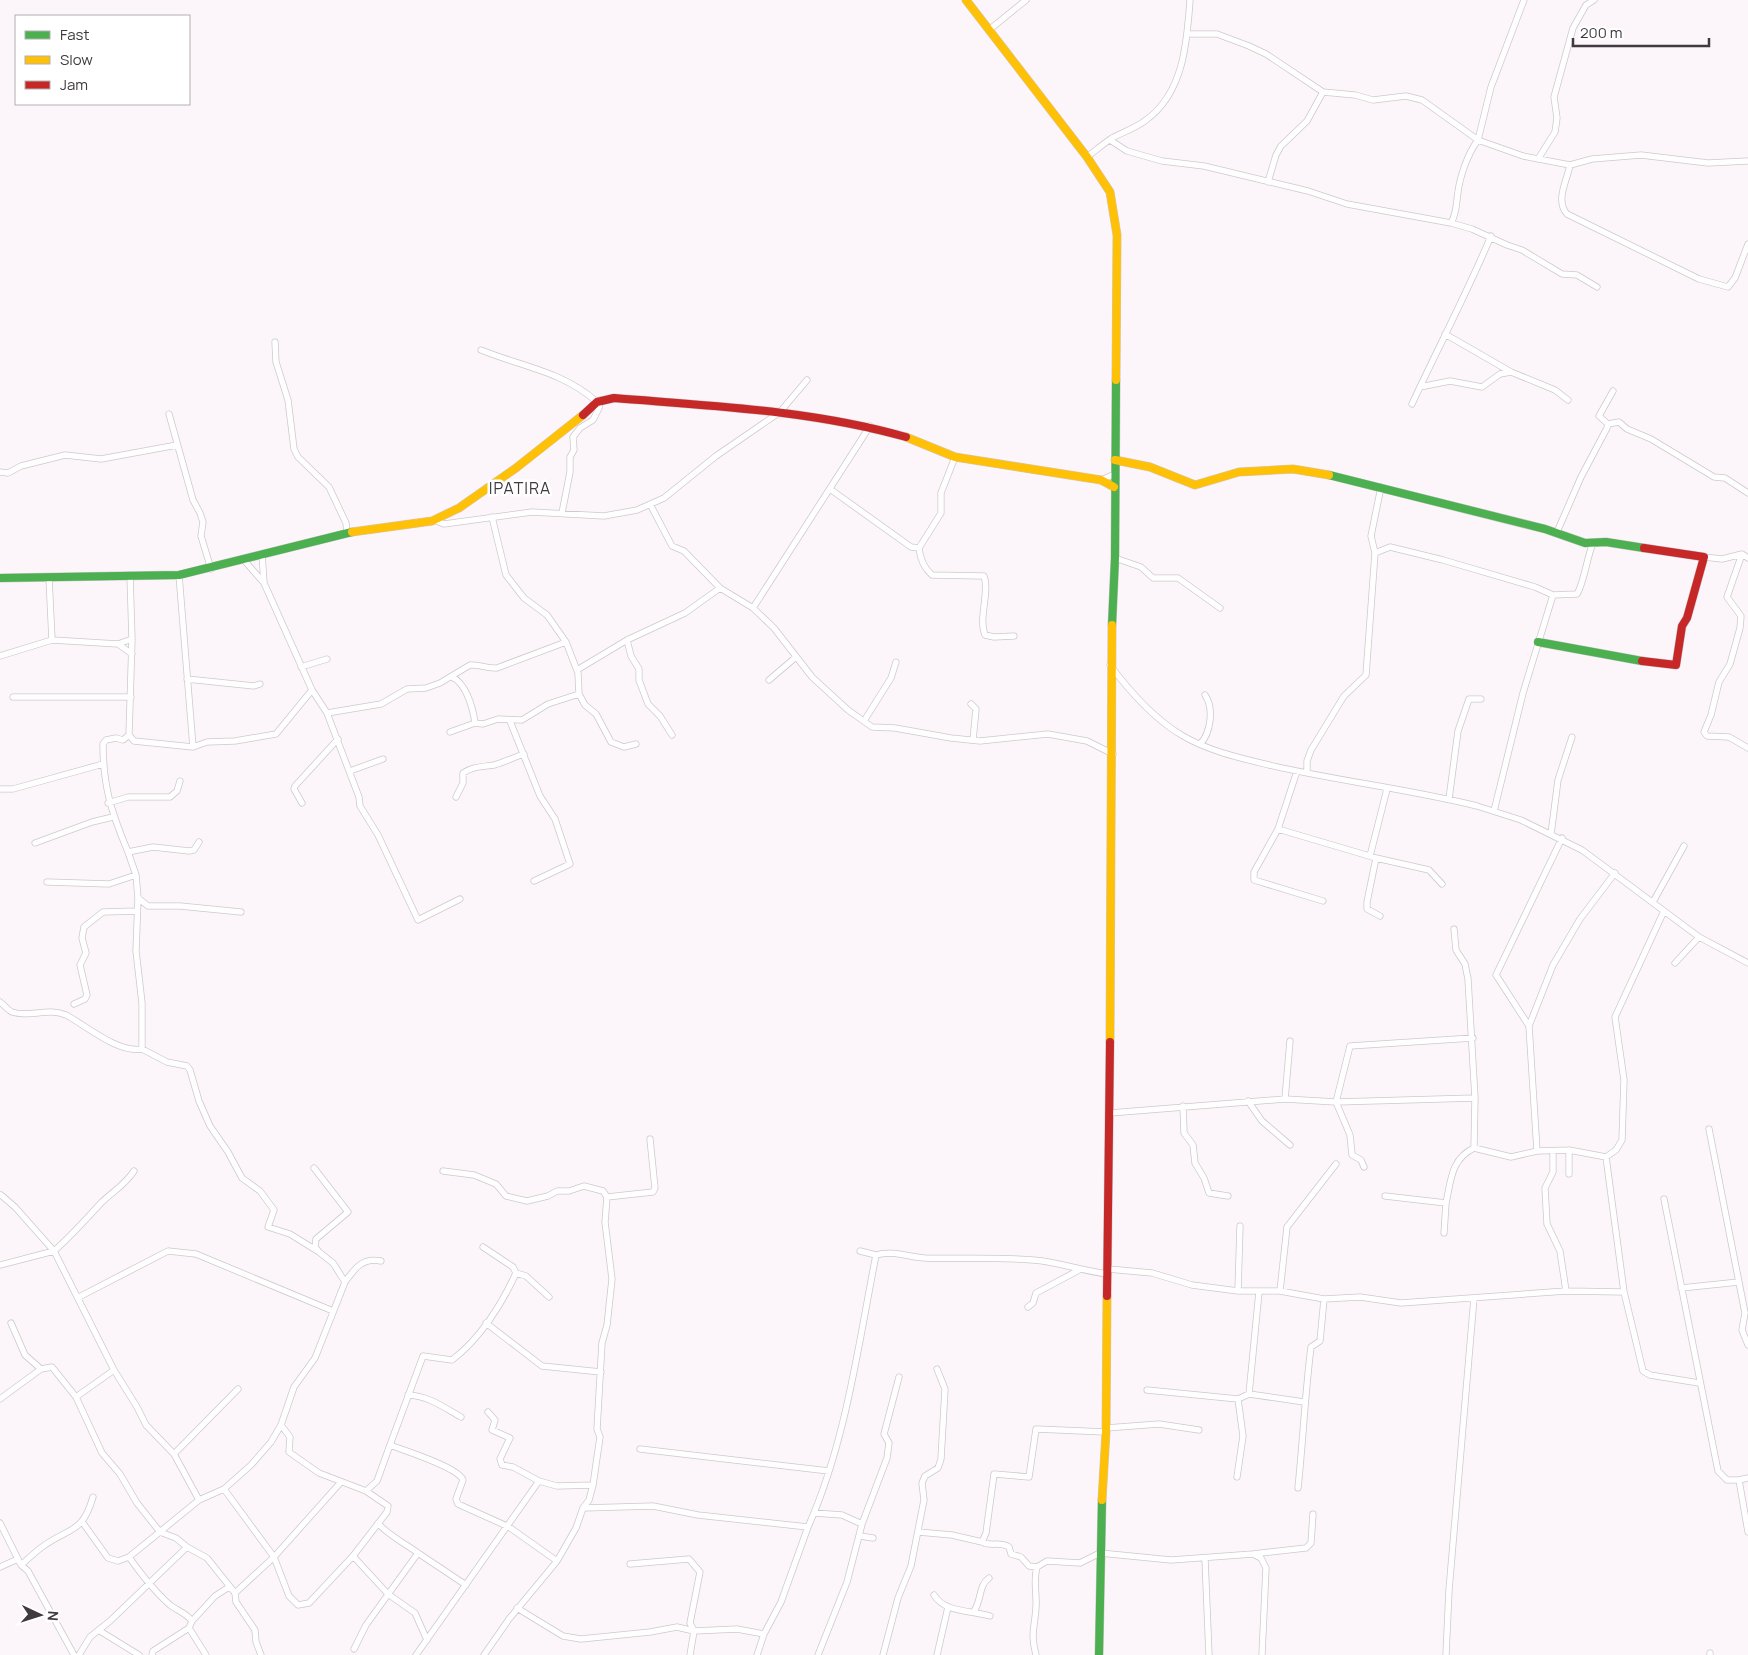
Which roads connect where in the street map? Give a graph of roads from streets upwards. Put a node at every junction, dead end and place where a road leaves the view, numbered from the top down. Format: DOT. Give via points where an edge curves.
graph roads {
  1 [pos="966,0"];
  2 [pos="1026,0"];
  3 [pos="1190,0"];
  4 [pos="1524,0"];
  5 [pos="1594,0"];
  6 [pos="989,30"];
  7 [pos="1187,34"];
  8 [pos="1323,92"];
  9 [pos="1110,140"];
  10 [pos="1478,140"];
  11 [pos="1087,157"];
  12 [pos="1538,159"];
  13 [pos="1748,161"];
  14 [pos="1570,164"];
  15 [pos="1268,182"];
  16 [pos="1451,223"];
  17 [pos="1491,236"];
  18 [pos="1748,244"];
  19 [pos="1597,287"];
  20 [pos="1445,334"];
  21 [pos="275,342"];
  22 [pos="481,350"];
  23 [pos="1512,372"];
  24 [pos="808,380"];
  25 [pos="1420,387"];
  26 [pos="1613,391"];
  27 [pos="1568,400"];
  28 [pos="598,401"];
  29 [pos="1412,404"];
  30 [pos="780,412"];
  31 [pos="169,414"];
  32 [pos="1608,424"];
  33 [pos="870,426"];
  34 [pos="177,446"];
  35 [pos="955,457"];
  36 [pos="1115,460"];
  37 [pos="0,472"];
  38 [pos="1115,474"];
  39 [pos="1101,480"];
  40 [pos="1114,487"];
  41 [pos="1381,487"];
  42 [pos="830,489"];
  43 [pos="1748,492"];
  44 [pos="650,504"];
  45 [pos="562,513"];
  46 [pos="492,517"];
  47 [pos="437,521"];
  48 [pos="347,532"];
  49 [pos="1556,532"];
  50 [pos="1593,543"];
  51 [pos="919,548"];
  52 [pos="1374,553"];
  53 [pos="262,554"];
  54 [pos="1745,556"];
  55 [pos="1704,557"];
  56 [pos="1115,558"];
  57 [pos="243,559"];
  58 [pos="211,569"];
  59 [pos="130,575"];
  60 [pos="179,575"];
  61 [pos="0,578"];
  62 [pos="49,578"];
  63 [pos="264,583"];
  64 [pos="720,588"];
  65 [pos="1553,596"];
  66 [pos="753,608"];
  67 [pos="1220,608"];
  68 [pos="1014,636"];
  69 [pos="52,640"];
  70 [pos="132,640"];
  71 [pos="627,640"];
  72 [pos="566,642"];
  73 [pos="1538,642"];
  74 [pos="118,644"];
  75 [pos="132,654"];
  76 [pos="0,656"];
  77 [pos="796,656"];
  78 [pos="327,659"];
  79 [pos="896,662"];
  80 [pos="1110,665"];
  81 [pos="301,667"];
  82 [pos="577,670"];
  83 [pos="452,677"];
  84 [pos="186,679"];
  85 [pos="769,680"];
  86 [pos="260,684"];
  87 [pos="312,690"];
  88 [pos="580,694"];
  89 [pos="1205,694"];
  90 [pos="131,696"];
  91 [pos="13,697"];
  92 [pos="1481,699"];
  93 [pos="971,704"];
  94 [pos="327,713"];
  95 [pos="510,721"];
  96 [pos="864,721"];
  97 [pos="475,723"];
  98 [pos="450,732"];
  99 [pos="129,735"];
  100 [pos="672,735"];
  101 [pos="1572,737"];
  102 [pos="338,739"];
  103 [pos="973,740"];
  104 [pos="636,744"];
  105 [pos="1200,744"];
  106 [pos="193,747"];
  107 [pos="1748,748"];
  108 [pos="524,754"];
  109 [pos="1114,754"];
  110 [pos="383,759"];
  111 [pos="102,764"];
  112 [pos="1296,771"];
  113 [pos="350,772"];
  114 [pos="1307,773"];
  115 [pos="180,781"];
  116 [pos="0,789"];
  117 [pos="1387,789"];
  118 [pos="456,797"];
  119 [pos="1449,799"];
  120 [pos="108,803"];
  121 [pos="302,803"];
  122 [pos="1494,811"];
  123 [pos="113,817"];
  124 [pos="1278,829"];
  125 [pos="1550,834"];
  126 [pos="1562,838"];
  127 [pos="199,842"];
  128 [pos="35,843"];
  129 [pos="1684,846"];
  130 [pos="128,852"];
  131 [pos="1373,857"];
  132 [pos="1615,873"];
  133 [pos="136,875"];
  134 [pos="534,881"];
  135 [pos="46,882"];
  136 [pos="1442,884"];
  137 [pos="138,898"];
  138 [pos="460,899"];
  139 [pos="1323,900"];
  140 [pos="1653,902"];
  141 [pos="137,911"];
  142 [pos="1664,911"];
  143 [pos="241,912"];
  144 [pos="1380,916"];
  145 [pos="1454,929"];
  146 [pos="1699,937"];
  147 [pos="1676,963"];
  148 [pos="1748,963"];
  149 [pos="0,1002"];
  150 [pos="74,1004"];
  151 [pos="1529,1026"];
  152 [pos="1473,1038"];
  153 [pos="1290,1041"];
  154 [pos="142,1049"];
  155 [pos="1476,1098"];
  156 [pos="1285,1099"];
  157 [pos="1248,1101"];
  158 [pos="1336,1102"];
  159 [pos="1182,1106"];
  160 [pos="1110,1113"];
  161 [pos="1709,1129"];
  162 [pos="650,1139"];
  163 [pos="1290,1145"];
  164 [pos="1474,1148"];
  165 [pos="1569,1150"];
  166 [pos="1537,1151"];
  167 [pos="1553,1151"];
  168 [pos="1606,1157"];
  169 [pos="1336,1164"];
  170 [pos="1364,1167"];
  171 [pos="314,1168"];
  172 [pos="443,1170"];
  173 [pos="134,1171"];
  174 [pos="1569,1174"];
  175 [pos="0,1196"];
  176 [pos="1228,1196"];
  177 [pos="1385,1196"];
  178 [pos="607,1197"];
  179 [pos="1664,1199"];
  180 [pos="1446,1203"];
  181 [pos="1240,1226"];
  182 [pos="1444,1233"];
  183 [pos="483,1246"];
  184 [pos="54,1251"];
  185 [pos="860,1251"];
  186 [pos="318,1252"];
  187 [pos="876,1255"];
  188 [pos="381,1261"];
  189 [pos="0,1265"];
  190 [pos="1079,1270"];
  191 [pos="1108,1272"];
  192 [pos="516,1273"];
  193 [pos="345,1282"];
  194 [pos="1739,1282"];
  195 [pos="1681,1288"];
  196 [pos="1238,1291"];
  197 [pos="1280,1291"];
  198 [pos="1566,1291"];
  199 [pos="1259,1292"];
  200 [pos="1624,1292"];
  201 [pos="79,1296"];
  202 [pos="549,1297"];
  203 [pos="1474,1298"];
  204 [pos="1324,1299"];
  205 [pos="1028,1307"];
  206 [pos="334,1311"];
  207 [pos="11,1323"];
  208 [pos="486,1323"];
  209 [pos="1748,1345"];
  210 [pos="41,1369"];
  211 [pos="937,1369"];
  212 [pos="114,1370"];
  213 [pos="601,1372"];
  214 [pos="899,1376"];
  215 [pos="1699,1383"];
  216 [pos="238,1389"];
  217 [pos="1147,1390"];
  218 [pos="1249,1394"];
  219 [pos="408,1395"];
  220 [pos="76,1397"];
  221 [pos="0,1399"];
  222 [pos="1238,1399"];
  223 [pos="1304,1402"];
  224 [pos="488,1412"];
  225 [pos="461,1417"];
  226 [pos="282,1426"];
  227 [pos="1106,1430"];
  228 [pos="1199,1430"];
  229 [pos="390,1445"];
  230 [pos="640,1449"];
  231 [pos="174,1454"];
  232 [pos="829,1471"];
  233 [pos="1237,1477"];
  234 [pos="1748,1478"];
  235 [pos="1739,1480"];
  236 [pos="538,1481"];
  237 [pos="341,1482"];
  238 [pos="593,1485"];
  239 [pos="1298,1488"];
  240 [pos="224,1489"];
  241 [pos="366,1491"];
  242 [pos="93,1497"];
  243 [pos="199,1500"];
  244 [pos="583,1508"];
  245 [pos="814,1513"];
  246 [pos="1313,1514"];
  247 [pos="0,1523"];
  248 [pos="83,1523"];
  249 [pos="378,1523"];
  250 [pos="862,1524"];
  251 [pos="168,1525"];
  252 [pos="509,1526"];
  253 [pos="808,1527"];
  254 [pos="160,1532"];
  255 [pos="918,1532"];
  256 [pos="1748,1532"];
  257 [pos="860,1536"];
  258 [pos="176,1538"];
  259 [pos="873,1538"];
  260 [pos="982,1542"];
  261 [pos="187,1547"];
  262 [pos="1100,1553"];
  263 [pos="418,1554"];
  264 [pos="1253,1554"];
  265 [pos="353,1556"];
  266 [pos="128,1557"];
  267 [pos="274,1557"];
  268 [pos="18,1559"];
  269 [pos="1205,1559"];
  270 [pos="557,1560"];
  271 [pos="630,1564"];
  272 [pos="22,1565"];
  273 [pos="0,1567"];
  274 [pos="1037,1567"];
  275 [pos="990,1578"];
  276 [pos="148,1583"];
  277 [pos="466,1584"];
  278 [pos="229,1587"];
  279 [pos="235,1593"];
  280 [pos="388,1594"];
  281 [pos="934,1595"];
  282 [pos="948,1607"];
  283 [pos="518,1608"];
  284 [pos="974,1611"];
  285 [pos="990,1616"];
  286 [pos="192,1621"];
  287 [pos="189,1628"];
  288 [pos="100,1631"];
  289 [pos="694,1631"];
  290 [pos="764,1634"];
  291 [pos="427,1640"];
  292 [pos="354,1649"];
  293 [pos="74,1655"];
  294 [pos="79,1655"];
  295 [pos="139,1655"];
  296 [pos="152,1655"];
  297 [pos="206,1655"];
  298 [pos="261,1655"];
  299 [pos="416,1655"];
  300 [pos="484,1655"];
  301 [pos="690,1655"];
  302 [pos="757,1655"];
  303 [pos="818,1655"];
  304 [pos="884,1655"];
  305 [pos="937,1655"];
  306 [pos="1036,1655"];
  307 [pos="1099,1655"];
  308 [pos="1209,1655"];
  309 [pos="1262,1655"];
  310 [pos="1446,1655"];
  1 -- 6 [label="street"];
  2 -- 6 [label="street"];
  3 -- 7 [label="street"];
  4 -- 10 [label="street" via="1491,87"];
  5 -- 12 [label="street" via="1586,5 1573,28 1554,97 1555,132"];
  6 -- 11 [label="street"];
  7 -- 8 [label="street" via="1217,34 1249,46"];
  7 -- 9 [label="street" via="1174,86 1164,103 1147,120"];
  8 -- 10 [label="street" via="1372,100 1406,96 1422,100"];
  8 -- 15 [label="street" via="1307,121 1281,146"];
  9 -- 11 [label="street"];
  9 -- 15 [label="street" via="1126,151 1146,157 1204,166"];
  10 -- 12 [label="street"];
  10 -- 16 [label="street" via="1464,169 1456,215"];
  11 -- 36 [label="street" via="1110,192 1118,235"];
  12 -- 14 [label="street"];
  13 -- 14 [label="street" via="1708,164 1640,154"];
  14 -- 18 [label="street" via="1561,199 1566,214 1699,279 1728,287 1735,278"];
  15 -- 16 [label="street" via="1373,210"];
  16 -- 17 [label="street"];
  17 -- 19 [label="street" via="1562,274 1577,275"];
  17 -- 20 [label="street" via="1469,290"];
  20 -- 23 [label="street"];
  20 -- 25 [label="street"];
  21 -- 48 [label="street" via="276,362 288,400 294,449 329,487"];
  22 -- 28 [label="street" via="529,368 550,372"];
  23 -- 25 [label="street" via="1500,374 1482,387 1450,381"];
  23 -- 27 [label="street" via="1555,390"];
  24 -- 30 [label="street"];
  25 -- 29 [label="street"];
  26 -- 32 [label="street" via="1599,416"];
  28 -- 30 [label="street" via="629,398"];
  28 -- 45 [label="street" via="599,408 593,420 573,437 574,450 570,457"];
  28 -- 47 [label="street" via="522,463"];
  30 -- 33 [label="street"];
  30 -- 44 [label="street" via="716,456 664,498"];
  31 -- 34 [label="street"];
  32 -- 43 [label="street" via="1620,422 1627,429 1651,439 1714,477 1725,478"];
  32 -- 49 [label="street"];
  33 -- 35 [label="street"];
  33 -- 42 [label="street"];
  34 -- 37 [label="street" via="101,459 65,455 21,466 8,473"];
  34 -- 58 [label="street" via="193,500 200,512 201,536"];
  35 -- 39 [label="street"];
  35 -- 51 [label="street" via="941,493 941,514"];
  36 -- 38 [label="street"];
  36 -- 41 [label="street" via="1150,467 1195,485 1239,472 1293,469"];
  38 -- 39 [label="street"];
  38 -- 40 [label="street"];
  39 -- 40 [label="street"];
  40 -- 56 [label="street"];
  41 -- 49 [label="street"];
  41 -- 52 [label="street" via="1371,536"];
  42 -- 51 [label="street" via="911,547"];
  42 -- 66 [label="street"];
  44 -- 45 [label="street" via="637,510 604,516"];
  44 -- 64 [label="street" via="672,546 684,551"];
  45 -- 46 [label="street" via="532,512"];
  46 -- 47 [label="street"];
  46 -- 72 [label="street" via="506,575 524,598 547,615"];
  47 -- 48 [label="street"];
  48 -- 53 [label="street"];
  49 -- 50 [label="street"];
  50 -- 55 [label="street" via="1606,542"];
  50 -- 65 [label="street" via="1577,594"];
  51 -- 68 [label="street" via="926,569 932,575 984,576 982,622 985,635"];
  52 -- 65 [label="street" via="1390,547 1416,553 1535,586"];
  52 -- 114 [label="street" via="1366,675 1344,696 1311,750"];
  53 -- 57 [label="street"];
  53 -- 63 [label="street"];
  54 -- 55 [label="street"];
  54 -- 107 [label="street" via="1727,597 1741,616 1740,628 1704,732 1707,736 1729,737"];
  55 -- 73 [label="street" via="1688,618 1682,626 1676,665"];
  56 -- 67 [label="street" via="1141,567 1153,578 1178,578"];
  56 -- 80 [label="street"];
  57 -- 58 [label="street"];
  57 -- 63 [label="street"];
  58 -- 60 [label="street"];
  59 -- 60 [label="street"];
  59 -- 62 [label="street"];
  59 -- 70 [label="street"];
  60 -- 84 [label="street"];
  61 -- 62 [label="street"];
  62 -- 69 [label="street"];
  63 -- 81 [label="street"];
  64 -- 66 [label="street"];
  64 -- 71 [label="street" via="685,613"];
  65 -- 73 [label="street"];
  66 -- 77 [label="street"];
  69 -- 74 [label="street"];
  69 -- 76 [label="street"];
  70 -- 74 [label="street"];
  70 -- 75 [label="street"];
  71 -- 82 [label="street"];
  71 -- 100 [label="street" via="648,704"];
  72 -- 82 [label="street"];
  72 -- 83 [label="street" via="497,668 470,665"];
  73 -- 122 [label="street"];
  74 -- 75 [label="street"];
  75 -- 90 [label="street"];
  77 -- 85 [label="street"];
  77 -- 96 [label="street" via="830,694"];
  78 -- 81 [label="street"];
  79 -- 96 [label="street" via="891,678"];
  80 -- 105 [label="street" via="1144,706 1182,736"];
  80 -- 109 [label="street"];
  81 -- 87 [label="street"];
  82 -- 88 [label="street"];
  83 -- 94 [label="street" via="426,688 407,689 381,704"];
  83 -- 97 [label="street" via="464,688"];
  84 -- 86 [label="street"];
  84 -- 106 [label="street"];
  87 -- 94 [label="street"];
  87 -- 106 [label="street" via="276,734 207,742"];
  88 -- 95 [label="street" via="548,704 522,720"];
  88 -- 104 [label="street" via="585,705 596,714 611,742 624,747"];
  89 -- 105 [label="street" via="1209,701 1209,720 1205,739"];
  90 -- 91 [label="street"];
  90 -- 99 [label="street"];
  92 -- 119 [label="street" via="1469,699 1458,731"];
  93 -- 103 [label="street" via="976,709"];
  94 -- 102 [label="street"];
  95 -- 97 [label="street"];
  95 -- 108 [label="street"];
  96 -- 103 [label="street" via="872,727"];
  97 -- 98 [label="street"];
  99 -- 106 [label="street" via="134,741"];
  99 -- 111 [label="street" via="123,740 106,740"];
  101 -- 125 [label="street" via="1558,780"];
  102 -- 113 [label="street"];
  102 -- 121 [label="street" via="295,786"];
  103 -- 109 [label="street" via="1048,734 1088,742"];
  105 -- 112 [label="street" via="1246,760"];
  108 -- 118 [label="street" via="463,773 463,783"];
  108 -- 134 [label="street" via="540,796 555,819 570,864"];
  109 -- 160 [label="street"];
  110 -- 113 [label="street"];
  111 -- 116 [label="street" via="13,789"];
  111 -- 120 [label="street"];
  112 -- 114 [label="street"];
  112 -- 124 [label="street"];
  113 -- 138 [label="street" via="360,806 378,835 418,920"];
  114 -- 117 [label="street"];
  115 -- 120 [label="street" via="170,798 128,797"];
  117 -- 119 [label="street"];
  117 -- 131 [label="street"];
  119 -- 122 [label="street"];
  120 -- 123 [label="street"];
  122 -- 125 [label="street"];
  123 -- 128 [label="street"];
  123 -- 130 [label="street"];
  124 -- 131 [label="street"];
  124 -- 139 [label="street" via="1254,872 1254,880"];
  125 -- 126 [label="street"];
  126 -- 132 [label="street"];
  126 -- 151 [label="street" via="1496,975"];
  127 -- 130 [label="street" via="194,850 189,851 153,847"];
  129 -- 140 [label="street"];
  130 -- 133 [label="street"];
  131 -- 136 [label="street" via="1429,870"];
  131 -- 144 [label="street" via="1367,902 1368,909"];
  132 -- 140 [label="street"];
  132 -- 151 [label="street" via="1580,919 1553,965"];
  133 -- 135 [label="street" via="109,884"];
  133 -- 137 [label="street"];
  137 -- 141 [label="street"];
  137 -- 143 [label="street" via="148,906"];
  140 -- 142 [label="street"];
  141 -- 150 [label="street" via="103,912 84,927 82,938 86,953 80,965 86,995"];
  141 -- 154 [label="street"];
  142 -- 146 [label="street"];
  142 -- 168 [label="street" via="1615,1017 1624,1080 1622,1140"];
  145 -- 152 [label="street" via="1456,950 1465,964 1468,979"];
  146 -- 147 [label="street"];
  146 -- 148 [label="street"];
  149 -- 154 [label="street" via="12,1012 48,1011 65,1015 100,1037 135,1050"];
  151 -- 166 [label="street"];
  152 -- 155 [label="street"];
  152 -- 158 [label="street" via="1350,1046"];
  153 -- 156 [label="street"];
  154 -- 186 [label="street" via="166,1062 187,1066 210,1126 242,1178 260,1190 274,1210 268,1227 290,1234"];
  155 -- 158 [label="street"];
  155 -- 164 [label="street"];
  156 -- 157 [label="street"];
  156 -- 158 [label="street"];
  157 -- 159 [label="street"];
  157 -- 163 [label="street" via="1262,1121"];
  158 -- 170 [label="street" via="1350,1134 1352,1155 1361,1160"];
  159 -- 160 [label="street"];
  159 -- 176 [label="street" via="1184,1133 1193,1145 1195,1163 1209,1193"];
  160 -- 191 [label="street"];
  161 -- 194 [label="street"];
  162 -- 178 [label="street" via="653,1192"];
  164 -- 166 [label="street" via="1511,1157"];
  164 -- 180 [label="street" via="1464,1153 1454,1165"];
  165 -- 167 [label="street"];
  165 -- 168 [label="street"];
  165 -- 174 [label="street"];
  166 -- 167 [label="street"];
  167 -- 198 [label="street" via="1553,1172 1544,1188 1547,1224 1560,1251"];
  168 -- 200 [label="street"];
  169 -- 197 [label="street" via="1286,1228"];
  171 -- 186 [label="street" via="348,1212 316,1239"];
  172 -- 178 [label="street" via="474,1175 496,1184 506,1196 528,1201 584,1186 603,1191"];
  173 -- 184 [label="street"];
  175 -- 184 [label="street" via="15,1207"];
  177 -- 180 [label="street"];
  178 -- 213 [label="street" via="605,1222 612,1279"];
  179 -- 195 [label="street"];
  180 -- 182 [label="street"];
  181 -- 196 [label="street"];
  183 -- 192 [label="street" via="513,1267"];
  184 -- 189 [label="street"];
  184 -- 201 [label="street"];
  185 -- 187 [label="street"];
  186 -- 193 [label="street" via="333,1263"];
  187 -- 190 [label="street" via="1033,1260"];
  187 -- 232 [label="street"];
  188 -- 193 [label="street" via="372,1259 357,1265"];
  190 -- 191 [label="street"];
  190 -- 205 [label="street" via="1036,1293"];
  191 -- 196 [label="street" via="1152,1273 1192,1285"];
  191 -- 227 [label="street"];
  192 -- 202 [label="street" via="526,1276"];
  192 -- 208 [label="street"];
  193 -- 206 [label="street"];
  194 -- 195 [label="street"];
  194 -- 209 [label="street" via="1745,1313 1742,1330"];
  195 -- 215 [label="street"];
  196 -- 199 [label="street"];
  197 -- 199 [label="street"];
  197 -- 204 [label="street"];
  198 -- 200 [label="street"];
  198 -- 203 [label="street"];
  199 -- 218 [label="street"];
  200 -- 215 [label="street" via="1643,1371"];
  201 -- 206 [label="street" via="168,1251 196,1254"];
  201 -- 212 [label="street"];
  203 -- 204 [label="street" via="1401,1303 1360,1297"];
  203 -- 310 [label="street"];
  204 -- 223 [label="street" via="1320,1341 1312,1347"];
  206 -- 226 [label="street" via="315,1358 294,1387"];
  207 -- 210 [label="street" via="25,1355"];
  208 -- 213 [label="street" via="542,1366"];
  208 -- 219 [label="street" via="464,1351 452,1360 423,1356"];
  210 -- 220 [label="street" via="52,1367"];
  210 -- 221 [label="street"];
  211 -- 255 [label="street" via="945,1389 941,1459 938,1468 925,1476 922,1483 924,1500"];
  212 -- 220 [label="street"];
  212 -- 231 [label="street" via="146,1426"];
  213 -- 238 [label="street" via="597,1429 600,1437"];
  214 -- 250 [label="street" via="884,1434 889,1443 887,1458"];
  215 -- 235 [label="street" via="1718,1471 1727,1480"];
  216 -- 231 [label="street"];
  217 -- 222 [label="street"];
  218 -- 222 [label="street"];
  218 -- 223 [label="street"];
  219 -- 225 [label="street" via="442,1404"];
  219 -- 229 [label="street"];
  220 -- 254 [label="street" via="102,1454 120,1474 136,1503"];
  222 -- 233 [label="street" via="1243,1436"];
  223 -- 239 [label="street"];
  224 -- 236 [label="street" via="495,1420 492,1430 510,1438 500,1458 502,1465 513,1467"];
  226 -- 237 [label="street" via="290,1438 289,1452 319,1473"];
  226 -- 240 [label="street" via="251,1465"];
  227 -- 228 [label="street" via="1159,1424"];
  227 -- 260 [label="street" via="1036,1429 1029,1477 994,1474"];
  227 -- 262 [label="street"];
  229 -- 241 [label="street" via="377,1481"];
  229 -- 252 [label="street" via="461,1476 463,1480 456,1499 458,1504"];
  230 -- 232 [label="street"];
  231 -- 243 [label="street"];
  232 -- 245 [label="street"];
  234 -- 235 [label="street"];
  235 -- 256 [label="street"];
  236 -- 238 [label="street" via="557,1486"];
  236 -- 252 [label="street"];
  237 -- 241 [label="street"];
  237 -- 267 [label="street"];
  238 -- 244 [label="street"];
  240 -- 243 [label="street"];
  240 -- 267 [label="street"];
  241 -- 249 [label="street" via="388,1506"];
  242 -- 248 [label="street"];
  243 -- 251 [label="street"];
  244 -- 253 [label="street" via="653,1506 698,1515"];
  244 -- 270 [label="street" via="576,1528"];
  245 -- 250 [label="street" via="842,1515"];
  245 -- 253 [label="street"];
  246 -- 264 [label="street" via="1311,1544 1306,1548"];
  247 -- 268 [label="street"];
  248 -- 266 [label="street" via="108,1558 118,1561"];
  248 -- 272 [label="street" via="43,1546"];
  249 -- 263 [label="street"];
  249 -- 265 [label="street"];
  250 -- 257 [label="street"];
  251 -- 254 [label="street"];
  251 -- 258 [label="street"];
  252 -- 270 [label="street"];
  252 -- 277 [label="street"];
  253 -- 290 [label="street" via="781,1602"];
  254 -- 258 [label="street"];
  254 -- 266 [label="street"];
  255 -- 260 [label="street"];
  255 -- 304 [label="street"];
  257 -- 259 [label="street"];
  257 -- 303 [label="street" via="847,1582"];
  258 -- 261 [label="street"];
  260 -- 274 [label="street" via="986,1545 1000,1542 1009,1547 1011,1554 1021,1557 1029,1566"];
  261 -- 276 [label="street"];
  261 -- 278 [label="street" via="207,1558"];
  262 -- 269 [label="street" via="1172,1560"];
  262 -- 274 [label="street" via="1080,1563 1047,1561"];
  262 -- 307 [label="street"];
  263 -- 277 [label="street"];
  263 -- 280 [label="street"];
  264 -- 269 [label="street"];
  264 -- 309 [label="street" via="1261,1558 1266,1568"];
  265 -- 267 [label="street" via="309,1603 303,1605 298,1605 289,1596"];
  265 -- 280 [label="street"];
  266 -- 276 [label="street"];
  267 -- 279 [label="street"];
  268 -- 272 [label="street"];
  268 -- 273 [label="street"];
  269 -- 308 [label="street"];
  270 -- 283 [label="street"];
  271 -- 289 [label="street" via="689,1559 700,1572 690,1623"];
  272 -- 293 [label="street"];
  274 -- 306 [label="street" via="1034,1577 1036,1609 1031,1637"];
  275 -- 284 [label="street" via="981,1589 980,1601"];
  276 -- 286 [label="street"];
  276 -- 288 [label="street"];
  277 -- 291 [label="street"];
  278 -- 279 [label="street"];
  278 -- 286 [label="street" via="215,1596"];
  279 -- 298 [label="street" via="236,1602 255,1630"];
  280 -- 291 [label="street" via="415,1613"];
  280 -- 292 [label="street"];
  281 -- 282 [label="street" via="940,1604"];
  282 -- 284 [label="street"];
  282 -- 305 [label="street"];
  283 -- 289 [label="street" via="562,1636 572,1638 677,1627"];
  283 -- 300 [label="street"];
  284 -- 285 [label="street"];
  286 -- 287 [label="street"];
  287 -- 296 [label="street" via="153,1651"];
  287 -- 297 [label="street"];
  288 -- 294 [label="street" via="90,1637"];
  288 -- 295 [label="street"];
  289 -- 290 [label="street" via="737,1629"];
  289 -- 301 [label="street"];
  290 -- 302 [label="street"];
  291 -- 299 [label="street"];
}
